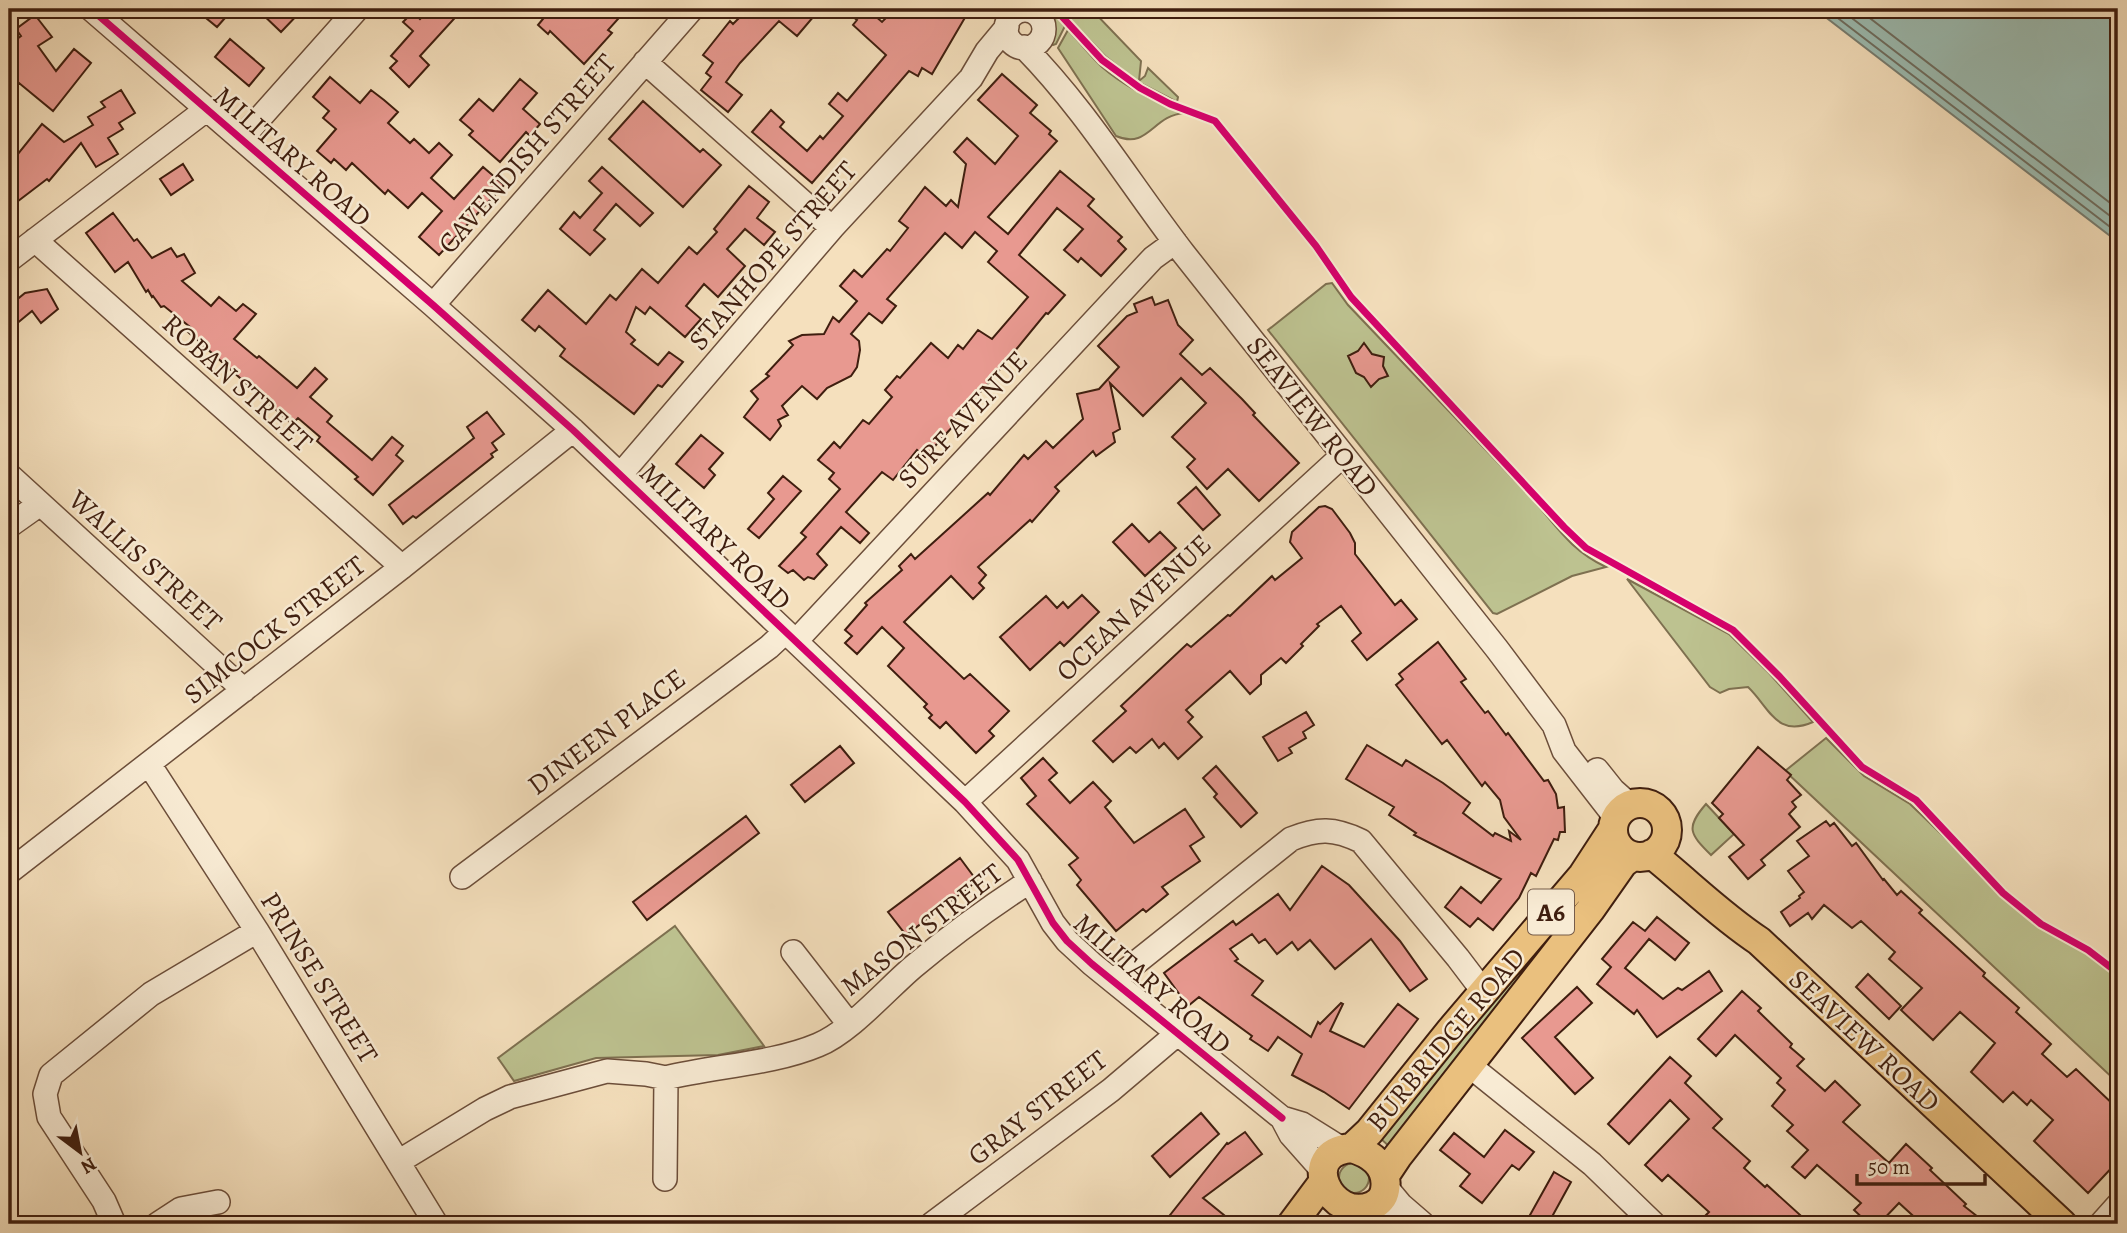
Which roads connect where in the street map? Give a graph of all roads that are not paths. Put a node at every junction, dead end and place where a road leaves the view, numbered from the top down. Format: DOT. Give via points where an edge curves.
graph roads {
  1 [pos="91,9"];
  2 [pos="357,9"];
  3 [pos="692,9"];
  4 [pos="1016,24"];
  5 [pos="645,62"];
  6 [pos="1076,104"];
  7 [pos="207,109"];
  8 [pos="241,139"];
  9 [pos="832,228"];
  10 [pos="35,240"];
  11 [pos="1175,242"];
  12 [pos="9,260"];
  13 [pos="433,305"];
  14 [pos="573,430"];
  15 [pos="1342,456"];
  16 [pos="621,474"];
  17 [pos="9,475"];
  18 [pos="40,503"];
  19 [pos="9,526"];
  20 [pos="401,568"];
  21 [pos="790,636"];
  22 [pos="244,690"];
  23 [pos="149,764"];
  24 [pos="965,802"];
  25 [pos="1620,818"];
  26 [pos="1650,850"];
  27 [pos="9,872"];
  28 [pos="462,877"];
  29 [pos="1680,877"];
  30 [pos="1030,881"];
  31 [pos="1590,910"];
  32 [pos="257,930"];
  33 [pos="1759,941"];
  34 [pos="793,952"];
  35 [pos="1113,981"];
  36 [pos="1483,991"];
  37 [pos="849,1024"];
  38 [pos="1177,1034"];
  39 [pos="1470,1066"];
  40 [pos="666,1078"];
  41 [pos="1282,1118"];
  42 [pos="1347,1148"];
  43 [pos="398,1162"];
  44 [pos="1323,1175"];
  45 [pos="666,1178"];
  46 [pos="1385,1181"];
  47 [pos="218,1202"];
  48 [pos="2118,1205"];
  49 [pos="1353,1214"];
  50 [pos="114,1224"];
  51 [pos="158,1224"];
  52 [pos="436,1224"];
  53 [pos="932,1224"];
  54 [pos="1292,1224"];
  55 [pos="1395,1224"];
  56 [pos="1423,1224"];
  57 [pos="1654,1224"];
  58 [pos="2062,1224"];
  59 [pos="2101,1224"];
  1 -- 7 [label="street, MILITARY ROAD"];
  2 -- 8 [label="street"];
  3 -- 5 [label="street, CAVENDISH STREET"];
  4 -- 6 [label="street, SEAVIEW ROAD"];
  4 -- 6 [label="street, SEAVIEW ROAD" via="1039,16"];
  4 -- 9 [label="street, STANHOPE STREET"];
  5 -- 9 [label="street"];
  5 -- 13 [label="street, CAVENDISH STREET"];
  6 -- 11 [label="street, SEAVIEW ROAD"];
  7 -- 8 [label="street, MILITARY ROAD"];
  7 -- 10 [label="street"];
  8 -- 13 [label="street, MILITARY ROAD"];
  9 -- 16 [label="street, STANHOPE STREET"];
  10 -- 12 [label="street"];
  10 -- 20 [label="street, ROBAN STREET"];
  11 -- 15 [label="street, SEAVIEW ROAD"];
  11 -- 21 [label="street, SURF AVENUE" via="1153,258"];
  13 -- 14 [label="street, MILITARY ROAD"];
  14 -- 16 [label="street, MILITARY ROAD"];
  14 -- 20 [label="street, SIMCOCK STREET"];
  15 -- 24 [label="street, OCEAN AVENUE"];
  15 -- 25 [label="street, SEAVIEW ROAD" via="1497,649 1554,725 1564,751"];
  16 -- 21 [label="street, MILITARY ROAD"];
  17 -- 18 [label="street, WALLIS STREET"];
  18 -- 19 [label="street"];
  18 -- 22 [label="street, WALLIS STREET"];
  20 -- 22 [label="street, SIMCOCK STREET"];
  21 -- 24 [label="street, MILITARY ROAD"];
  21 -- 28 [label="street, DINEEN PLACE" via="758,655"];
  22 -- 23 [label="street, SIMCOCK STREET"];
  23 -- 27 [label="street, SIMCOCK STREET"];
  23 -- 32 [label="street, PRINSE STREET"];
  24 -- 30 [label="street, MILITARY ROAD" via="1018,860"];
  25 -- 26 [label="main road" via="1618,846"];
  25 -- 26 [label="main road" via="1647,804 1662,814 1667,830"];
  25 -- 36 [label="main road, BURBRIDGE ROAD / A6" via="1583,875"];
  26 -- 29 [label="main road, SEAVIEW ROAD"];
  26 -- 31 [label="main road, BURBRIDGE ROAD / A6" via="1623,863"];
  26 -- 33 [label="main road, SEAVIEW ROAD" via="1744,916"];
  29 -- 31 [label="main road" via="1651,874 1631,878"];
  29 -- 33 [label="main road, SEAVIEW ROAD" via="1733,925"];
  30 -- 35 [label="street, MILITARY ROAD" via="1067,941"];
  30 -- 37 [label="street, MASON STREET" via="925,957"];
  31 -- 39 [label="main road, BURBRIDGE ROAD / A6"];
  32 -- 43 [label="street, PRINSE STREET"];
  32 -- 50 [label="street" via="151,994 51,1075 45,1094 49,1117"];
  33 -- 58 [label="main road, SEAVIEW ROAD"];
  34 -- 37 [label="street, MASON STREET"];
  35 -- 36 [label="street" via="1291,839 1327,830 1361,841"];
  35 -- 38 [label="street, MILITARY ROAD"];
  36 -- 42 [label="main road, BURBRIDGE ROAD / A6" via="1369,1132"];
  37 -- 40 [label="street, MASON STREET" via="820,1044 798,1052"];
  38 -- 41 [label="street, MILITARY ROAD"];
  38 -- 53 [label="street, GRAY STREET" via="1111,1090"];
  39 -- 46 [label="main road, BURBRIDGE ROAD / A6" via="1396,1157"];
  39 -- 57 [label="street" via="1592,1164"];
  40 -- 43 [label="street, MASON STREET" via="607,1071 510,1097"];
  40 -- 45 [label="street"];
  41 -- 42 [label="street, MILITARY ROAD"];
  41 -- 44 [label="street, MILITARY ROAD"];
  42 -- 44 [label="main road, A6" via="1332,1152"];
  42 -- 46 [label="main road" via="1363,1151 1376,1161"];
  43 -- 52 [label="street, PRINSE STREET"];
  44 -- 49 [label="main road" via="1333,1197"];
  44 -- 54 [label="main road, A6"];
  46 -- 49 [label="main road, A6" via="1376,1205"];
  46 -- 56 [label="street" via="1401,1205"];
  47 -- 51 [label="street" via="181,1209"];
  48 -- 59 [label="street"];
  49 -- 55 [label="street" via="1378,1212"];
}
